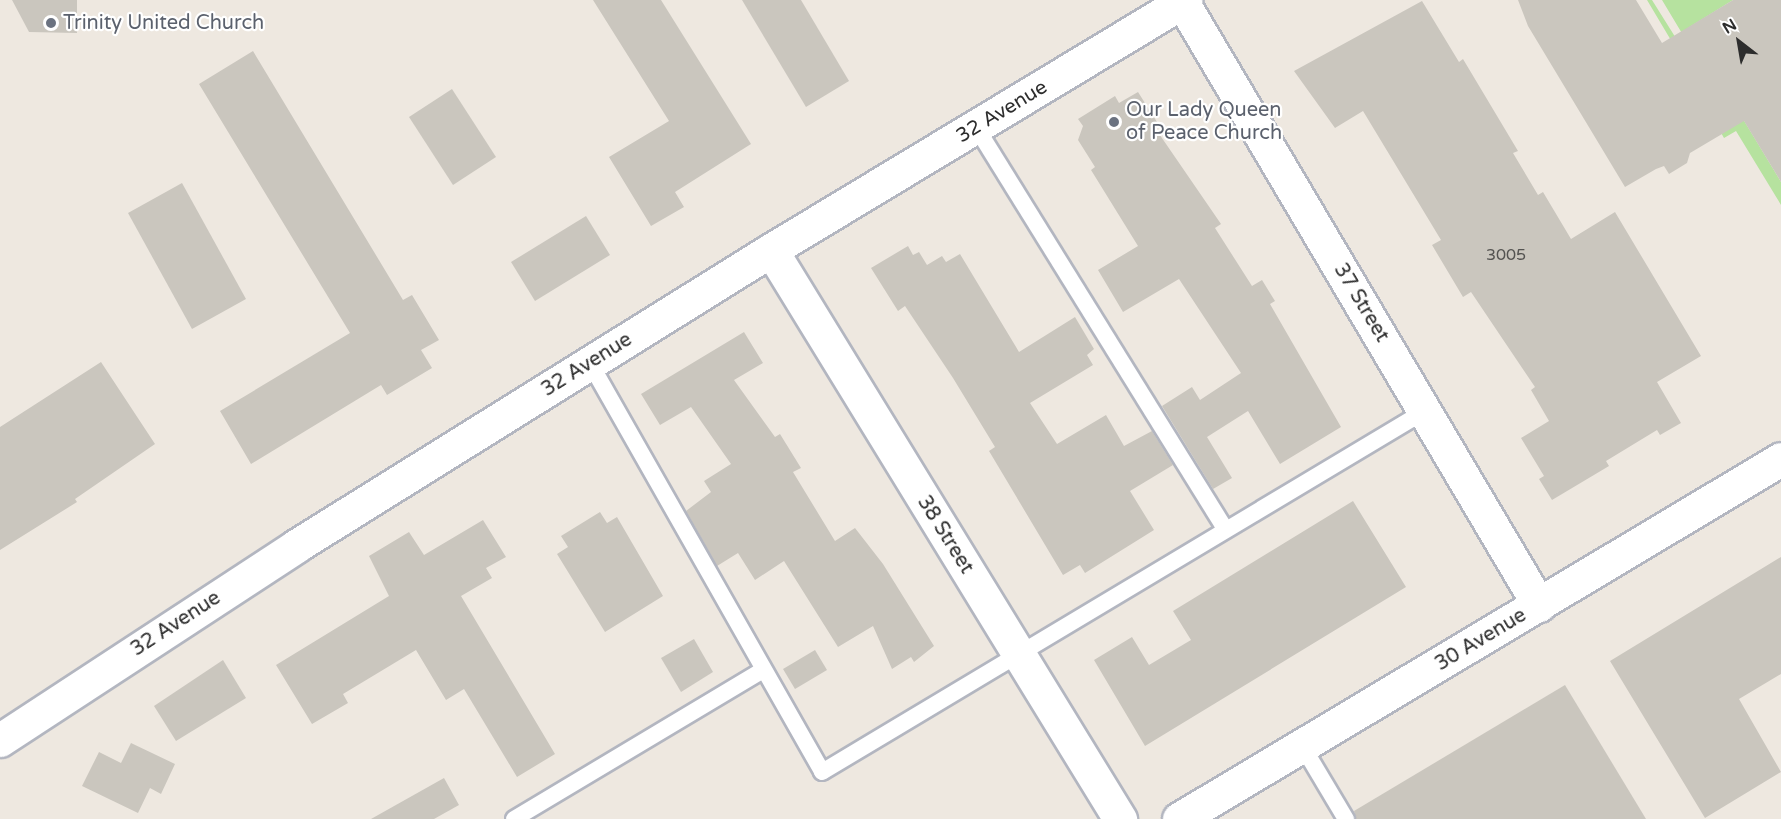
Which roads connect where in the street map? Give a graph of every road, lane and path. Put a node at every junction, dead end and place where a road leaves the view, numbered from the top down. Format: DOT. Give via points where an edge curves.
graph roads {
  1 [pos="1183,1"];
  2 [pos="976,127"];
  3 [pos="771,250"];
  4 [pos="590,363"];
  5 [pos="1425,411"];
  6 [pos="1781,459"];
  7 [pos="1225,528"];
  8 [pos="1539,604"];
  9 [pos="1018,653"];
  10 [pos="763,670"];
  11 [pos="0,740"];
  12 [pos="1303,747"];
  13 [pos="514,819"];
  14 [pos="1120,819"];
  15 [pos="1179,819"];
  16 [pos="1346,819"];
  1 -- 2 [label="street, 32 Avenue"];
  1 -- 5 [label="street, 37 Street"];
  2 -- 3 [label="street, 32 Avenue"];
  2 -- 7 [label="lane"];
  3 -- 4 [label="street, 32 Avenue"];
  3 -- 9 [label="street, 38 Street"];
  4 -- 10 [label="lane"];
  4 -- 11 [label="street, 32 Avenue" via="296,546"];
  5 -- 7 [label="lane"];
  5 -- 8 [label="street, 37 Street"];
  6 -- 8 [label="street, 30 Avenue"];
  7 -- 9 [label="lane"];
  8 -- 12 [label="street, 30 Avenue"];
  9 -- 10 [label="lane" via="822,772"];
  9 -- 14 [label="street, 38 Street"];
  10 -- 13 [label="lane"];
  12 -- 15 [label="street, 30 Avenue"];
  12 -- 16 [label="lane"];
}
